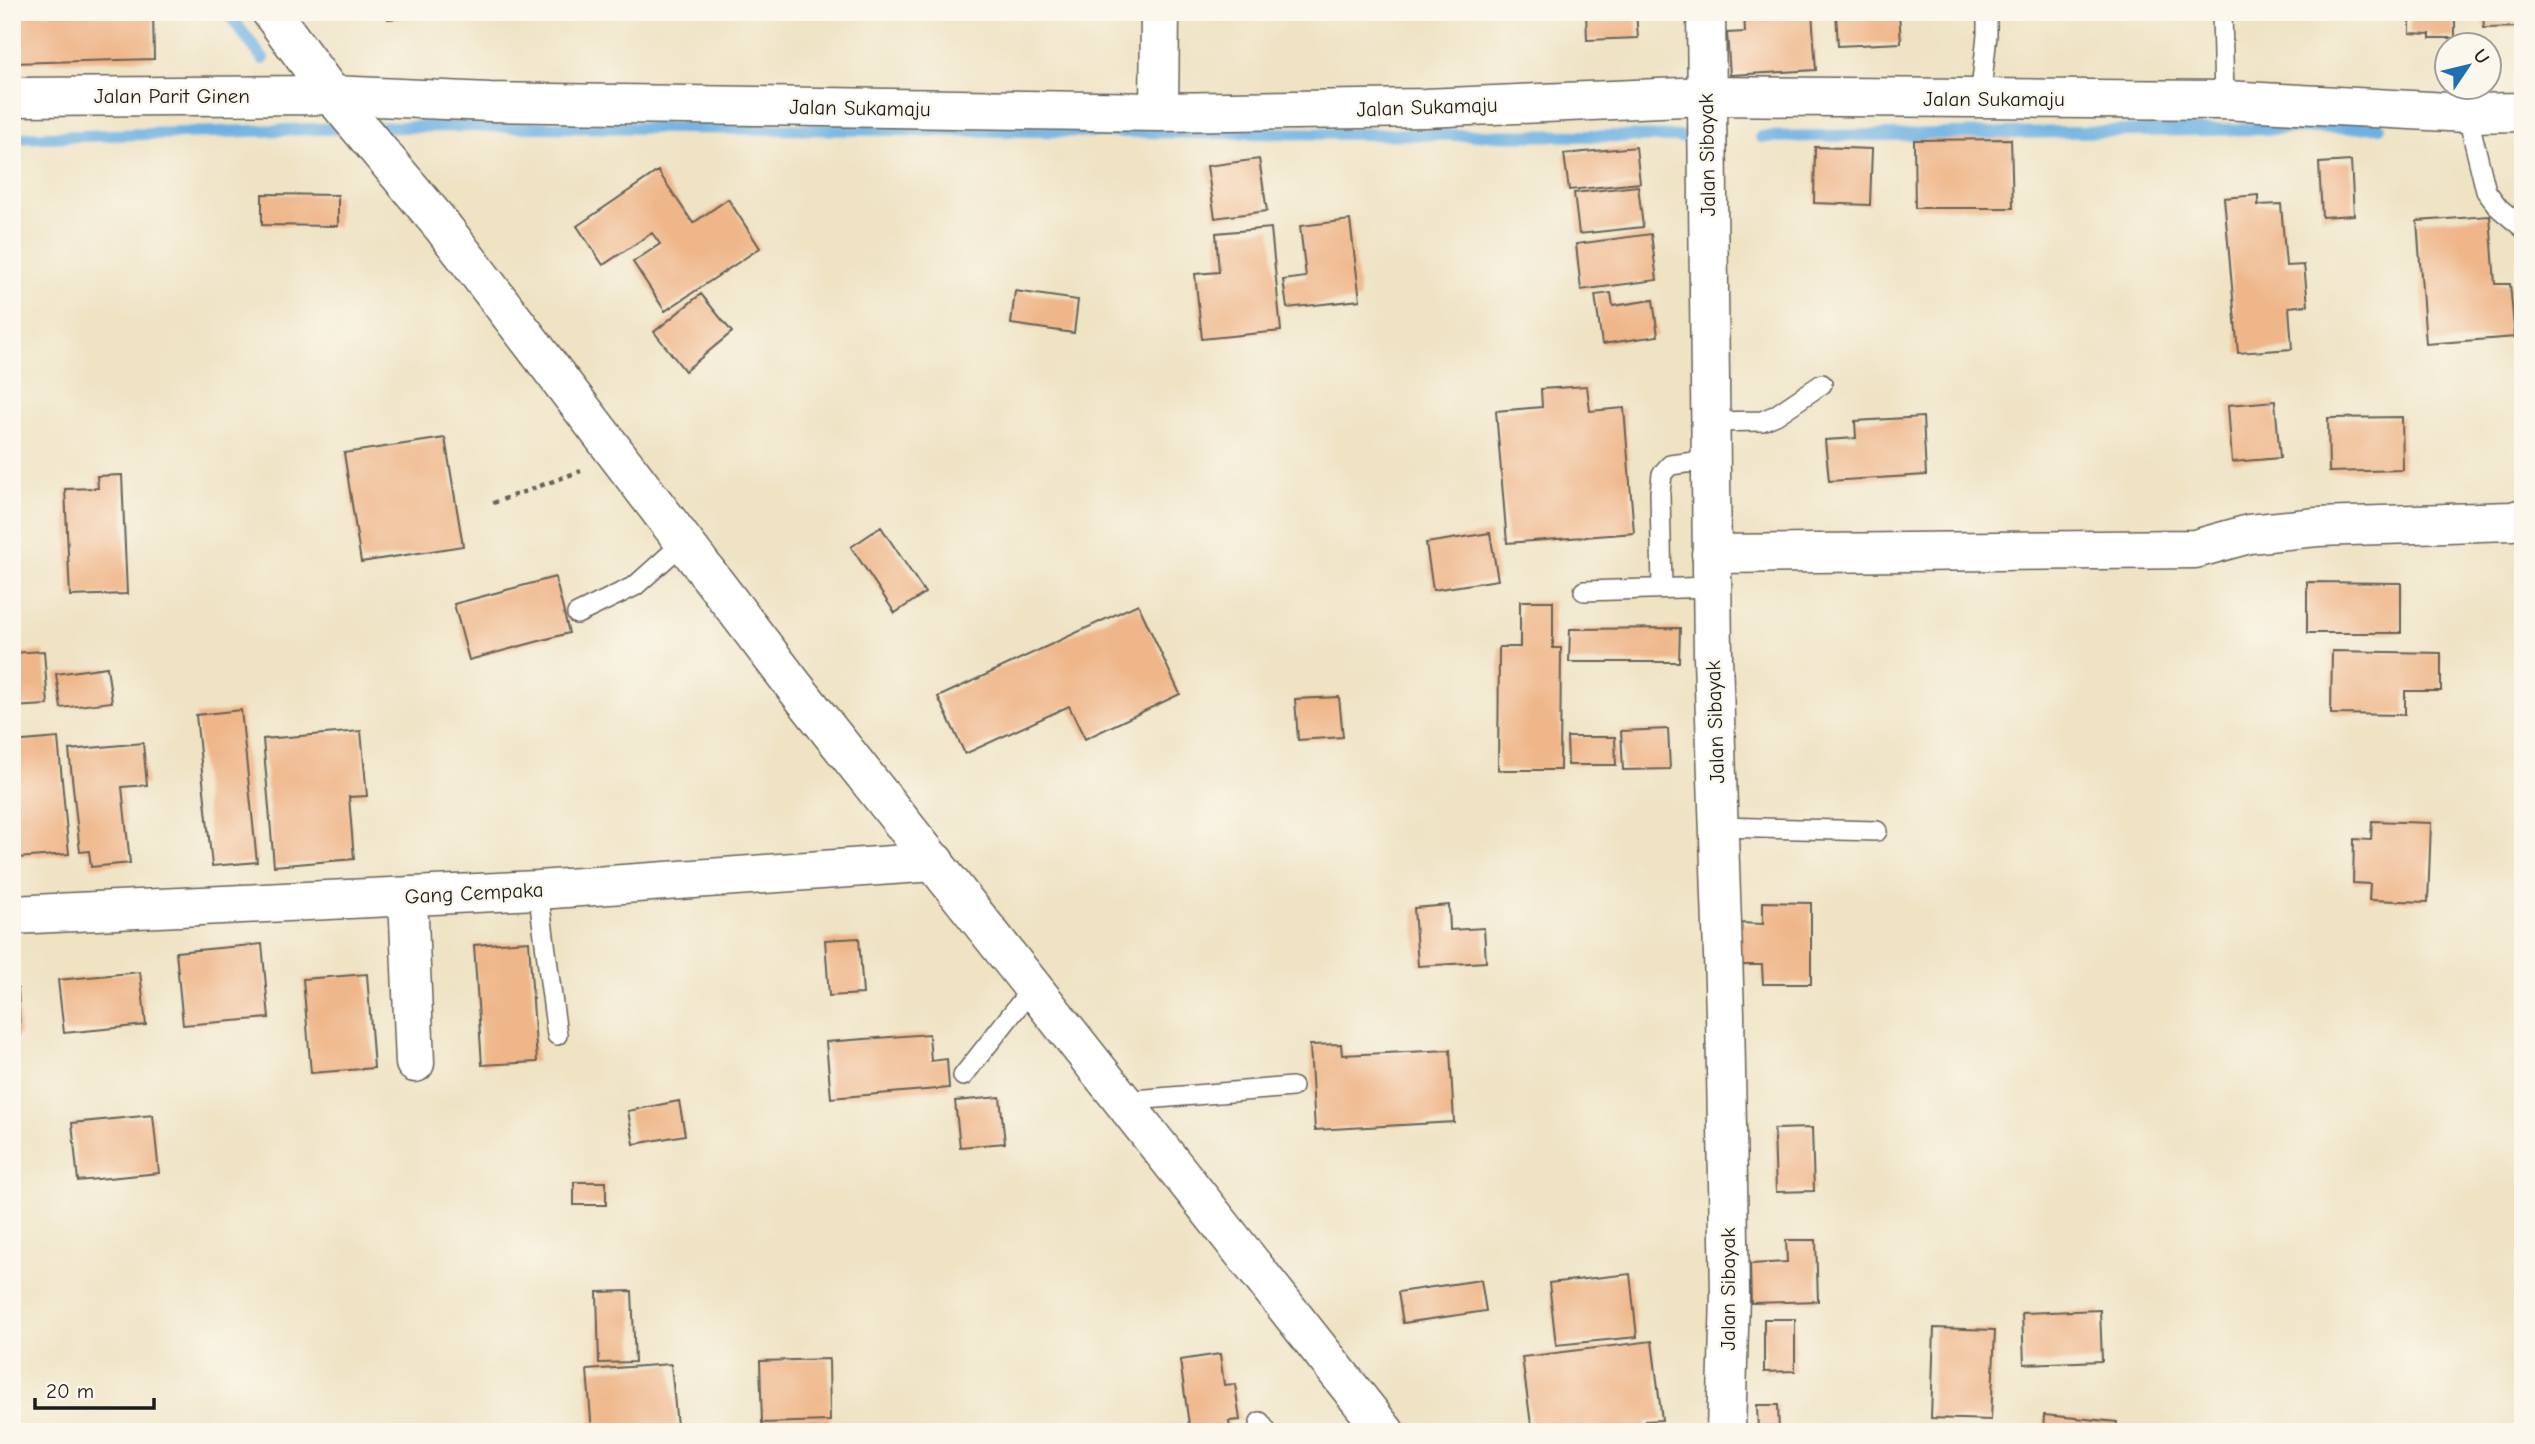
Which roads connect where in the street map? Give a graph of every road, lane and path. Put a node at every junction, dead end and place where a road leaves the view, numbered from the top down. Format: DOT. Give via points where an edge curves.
graph roads {
  1 [pos="271,12"];
  2 [pos="1160,12"];
  3 [pos="1706,12"];
  4 [pos="1987,12"];
  5 [pos="2222,12"];
  6 [pos="1706,96"];
  7 [pos="12,97"];
  8 [pos="1980,100"];
  9 [pos="2224,100"];
  10 [pos="337,101"];
  11 [pos="1159,112"];
  12 [pos="2523,112"];
  13 [pos="2471,128"];
  14 [pos="2523,228"];
  15 [pos="1822,384"];
  16 [pos="1710,422"];
  17 [pos="620,457"];
  18 [pos="1711,460"];
  19 [pos="493,503"];
  20 [pos="2523,518"];
  21 [pos="683,544"];
  22 [pos="1712,570"];
  23 [pos="1662,588"];
  24 [pos="1584,591"];
  25 [pos="577,614"];
  26 [pos="1719,827"];
  27 [pos="1877,831"];
  28 [pos="935,862"];
  29 [pos="538,890"];
  30 [pos="408,896"];
  31 [pos="12,915"];
  32 [pos="1033,987"];
  33 [pos="557,1035"];
  34 [pos="415,1063"];
  35 [pos="963,1076"];
  36 [pos="1292,1087"];
  37 [pos="1122,1101"];
  38 [pos="1385,1432"];
  39 [pos="1726,1432"];
  1 -- 10 [label="street"];
  2 -- 11 [label="street"];
  3 -- 6 [label="street, Jalan Sibayak"];
  4 -- 8 [label="lane"];
  5 -- 9 [label="lane"];
  6 -- 8 [label="street, Jalan Sukamaju"];
  6 -- 11 [label="street, Jalan Sukamaju" via="1425,108"];
  6 -- 16 [label="street, Jalan Sibayak"];
  7 -- 10 [label="street, Jalan Parit Ginen"];
  8 -- 9 [label="street, Jalan Sukamaju"];
  9 -- 13 [label="street, Jalan Sukamaju"];
  10 -- 11 [label="street, Jalan Sukamaju"];
  10 -- 17 [label="street" via="442,226"];
  12 -- 13 [label="street, Jalan Sukamaju"];
  13 -- 14 [label="lane" via="2486,191"];
  15 -- 16 [label="lane" via="1762,421"];
  16 -- 18 [label="street, Jalan Sibayak"];
  17 -- 19 [label="path"];
  17 -- 21 [label="street"];
  18 -- 22 [label="street, Jalan Sibayak"];
  18 -- 23 [label="lane" via="1670,465 1662,474"];
  20 -- 22 [label="street" via="2316,527 2249,534 2195,549"];
  21 -- 25 [label="lane" via="635,586"];
  21 -- 28 [label="street"];
  22 -- 23 [label="lane"];
  22 -- 26 [label="street, Jalan Sibayak"];
  23 -- 24 [label="lane"];
  26 -- 27 [label="lane"];
  26 -- 39 [label="street, Jalan Sibayak" via="1730,1295"];
  28 -- 29 [label="street, Gang Cempaka"];
  28 -- 32 [label="street"];
  29 -- 30 [label="street, Gang Cempaka"];
  29 -- 33 [label="lane"];
  30 -- 31 [label="street, Gang Cempaka"];
  30 -- 34 [label="street"];
  32 -- 35 [label="lane"];
  32 -- 37 [label="street"];
  36 -- 37 [label="lane"];
  37 -- 38 [label="street"];
}
